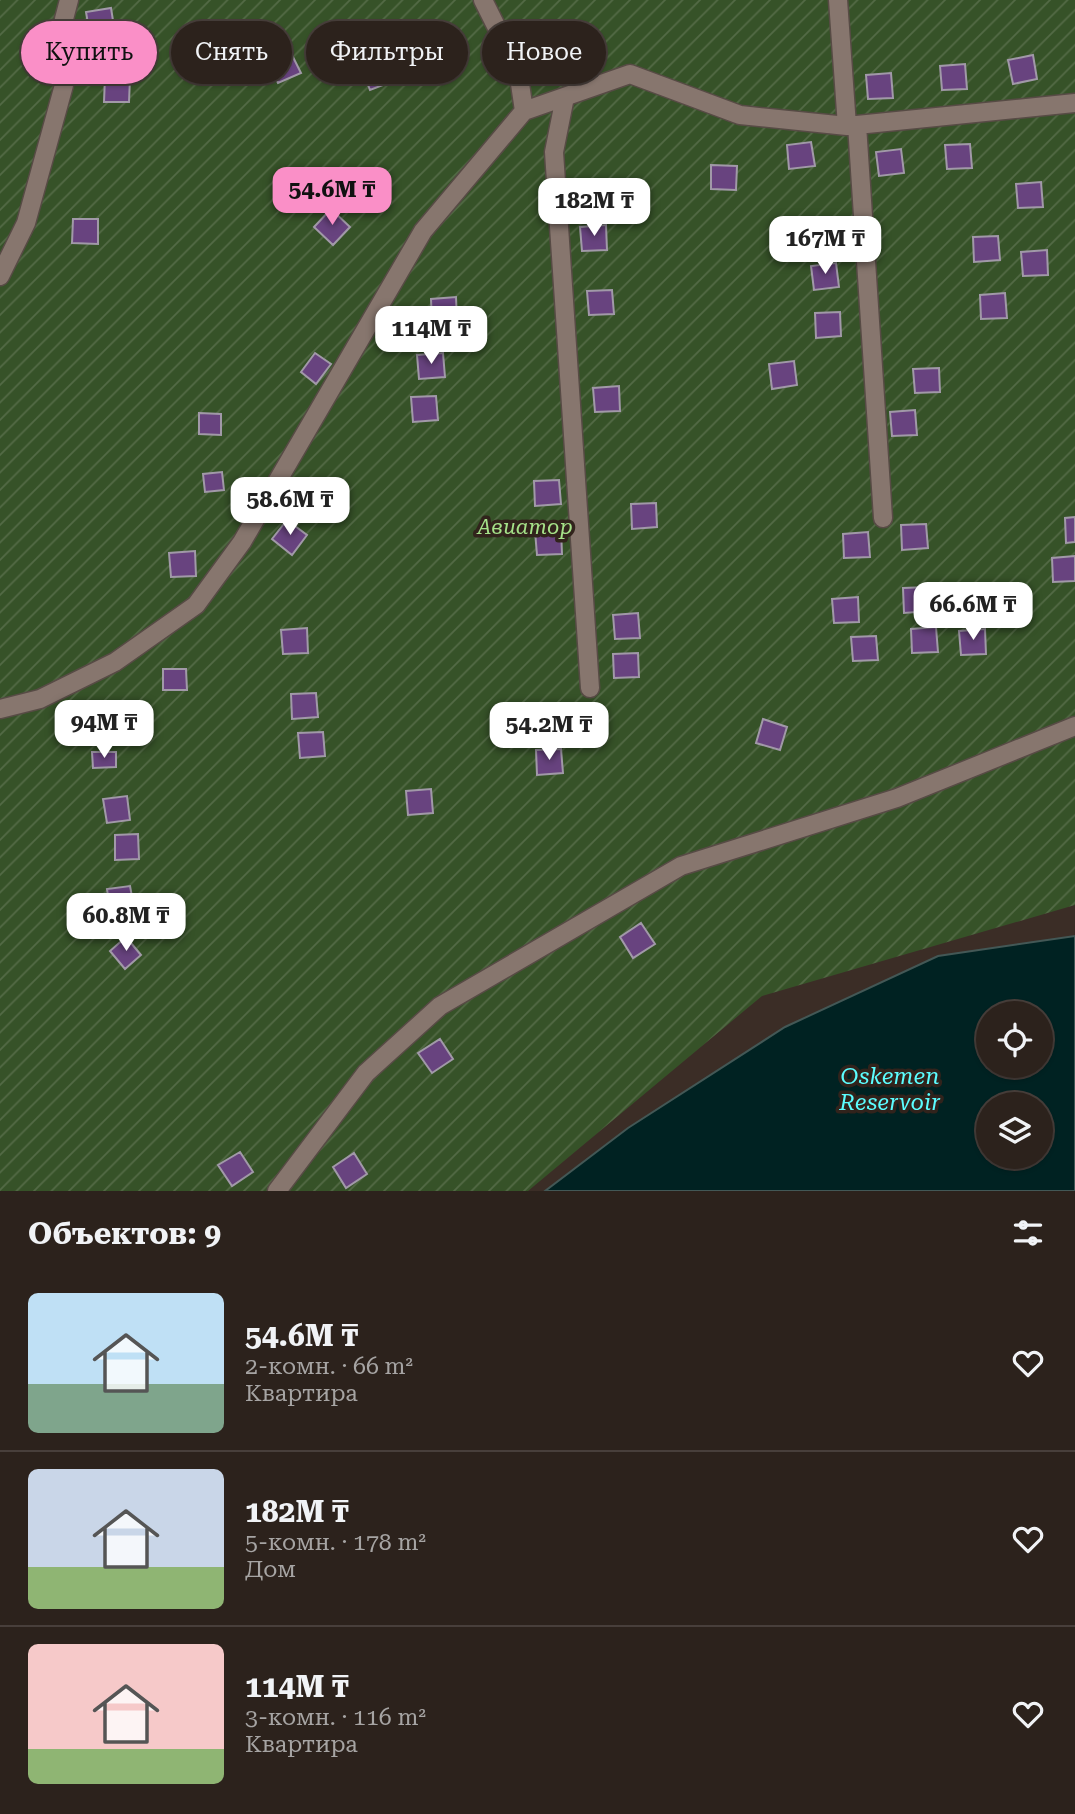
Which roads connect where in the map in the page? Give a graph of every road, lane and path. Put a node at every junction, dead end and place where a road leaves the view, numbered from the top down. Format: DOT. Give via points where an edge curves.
graph roads {
  1 [pos="69,0"];
  2 [pos="484,0"];
  3 [pos="838,0"];
  4 [pos="565,97"];
  5 [pos="1075,103"];
  6 [pos="524,111"];
  7 [pos="852,125"];
  8 [pos="0,276"];
  9 [pos="883,518"];
  10 [pos="590,688"];
  11 [pos="0,709"];
  12 [pos="1075,726"];
  13 [pos="276,1191"];
  1 -- 8 [label="street" via="64,19 64,85 26,223"];
  2 -- 6 [label="street" via="518,71"];
  3 -- 7 [label="street"];
  4 -- 6 [label="street"];
  4 -- 7 [label="street" via="630,74 740,115"];
  4 -- 10 [label="street" via="554,152"];
  5 -- 7 [label="street"];
  6 -- 11 [label="street" via="423,230 242,542 196,605 116,662 40,699"];
  7 -- 9 [label="street"];
  12 -- 13 [label="street" via="897,798 681,866 440,1006 366,1073"];
}
